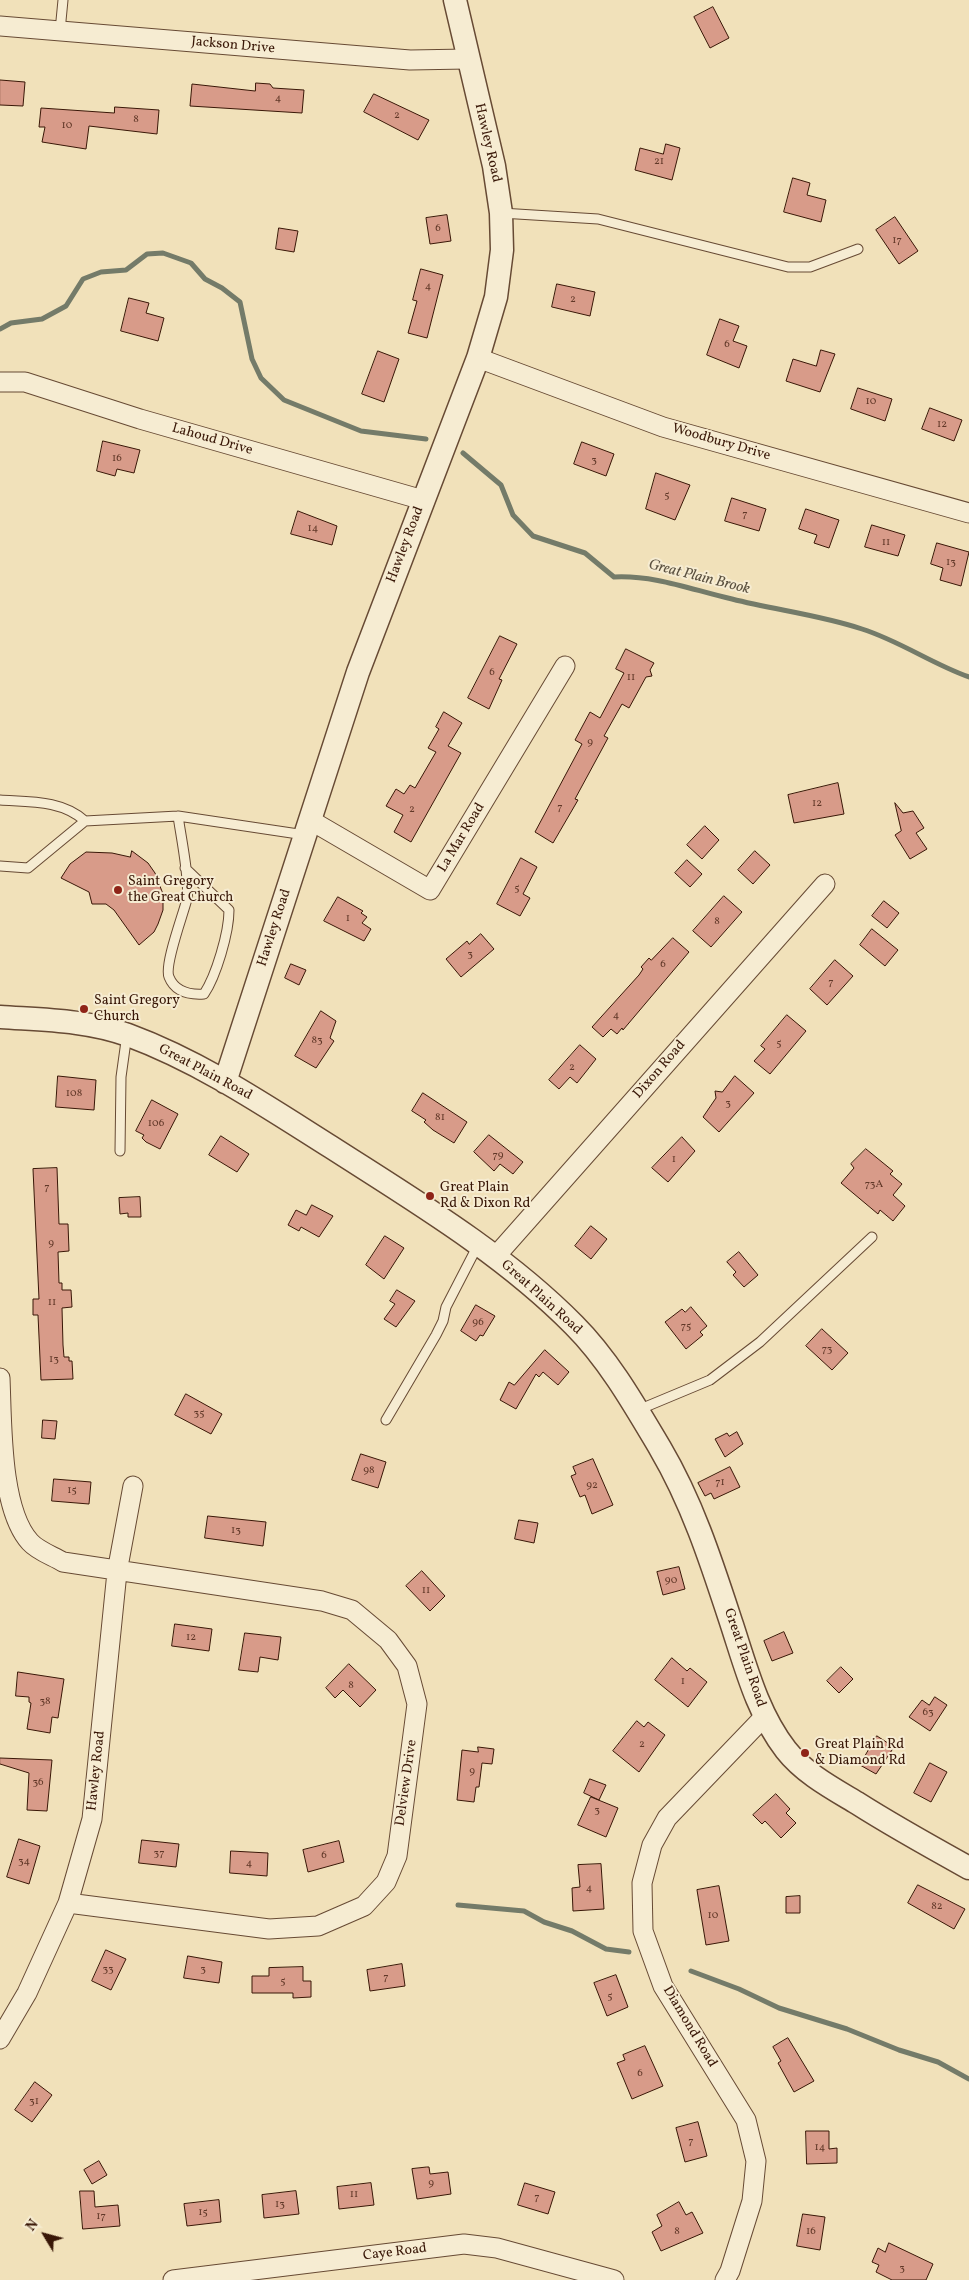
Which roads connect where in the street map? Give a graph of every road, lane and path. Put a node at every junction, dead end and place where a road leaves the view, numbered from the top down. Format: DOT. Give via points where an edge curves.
graph roads {
  1 [pos="63,0"];
  2 [pos="454,0"];
  3 [pos="0,26"];
  4 [pos="60,32"];
  5 [pos="467,59"];
  6 [pos="501,213"];
  7 [pos="858,250"];
  8 [pos="478,358"];
  9 [pos="0,382"];
  10 [pos="423,500"];
  11 [pos="969,513"];
  12 [pos="565,666"];
  13 [pos="0,800"];
  14 [pos="178,816"];
  15 [pos="84,821"];
  16 [pos="307,828"];
  17 [pos="0,866"];
  18 [pos="185,868"];
  19 [pos="825,884"];
  20 [pos="0,1017"];
  21 [pos="126,1034"];
  22 [pos="225,1082"];
  23 [pos="120,1151"];
  24 [pos="872,1238"];
  25 [pos="486,1251"];
  26 [pos="0,1378"];
  27 [pos="637,1411"];
  28 [pos="386,1420"];
  29 [pos="133,1486"];
  30 [pos="117,1572"];
  31 [pos="764,1717"];
  32 [pos="969,1868"];
  33 [pos="68,1903"];
  34 [pos="0,2039"];
  35 [pos="173,2280"];
  36 [pos="614,2280"];
  37 [pos="724,2280"];
  1 -- 4 [label="lane"];
  2 -- 5 [label="street, Hawley Road"];
  3 -- 4 [label="street, Jackson Drive"];
  4 -- 5 [label="street, Jackson Drive" via="410,60"];
  5 -- 6 [label="street, Hawley Road" via="494,166"];
  6 -- 7 [label="lane" via="598,219 788,267 810,267"];
  6 -- 8 [label="street, Hawley Road" via="502,250 496,297"];
  8 -- 10 [label="street, Hawley Road"];
  8 -- 11 [label="street, Woodbury Drive" via="663,427"];
  9 -- 10 [label="street, Lahoud Drive" via="25,382 140,419"];
  10 -- 16 [label="street, Hawley Road" via="358,672"];
  12 -- 16 [label="street, La Mar Road" via="430,890"];
  13 -- 15 [label="lane" via="58,806 74,811"];
  14 -- 15 [label="lane"];
  14 -- 16 [label="lane"];
  14 -- 18 [label="lane"];
  15 -- 17 [label="lane" via="28,868"];
  16 -- 22 [label="street, Hawley Road"];
  18 -- 18 [label="lane" via="187,897 168,961 168,976 188,995 204,994 211,984 229,919 228,910"];
  19 -- 25 [label="street, Dixon Road"];
  20 -- 21 [label="street, Great Plain Road" via="69,1022"];
  21 -- 22 [label="street, Great Plain Road"];
  21 -- 23 [label="lane" via="121,1077"];
  22 -- 25 [label="street, Great Plain Road" via="370,1172"];
  24 -- 27 [label="lane" via="760,1342 710,1380"];
  25 -- 27 [label="street, Great Plain Road" via="575,1326 600,1355"];
  25 -- 28 [label="lane" via="446,1307 436,1335"];
  26 -- 30 [label="street, Delview Drive" via="4,1471 16,1523 31,1543 63,1562"];
  27 -- 31 [label="street, Great Plain Road" via="691,1506"];
  29 -- 30 [label="street, Hawley Road"];
  30 -- 33 [label="street, Hawley Road" via="92,1818"];
  30 -- 33 [label="street, Delview Drive" via="322,1601 352,1610 388,1640 407,1666 418,1704 397,1856 386,1882 364,1906 318,1926 269,1929"];
  31 -- 32 [label="street, Great Plain Road" via="788,1752 821,1781"];
  31 -- 37 [label="street, Diamond Road" via="667,1818 652,1845 642,1883 643,1931 663,1986 746,2120 756,2161 752,2202 730,2271"];
  33 -- 34 [label="street, Hawley Road" via="27,1993"];
  35 -- 36 [label="street, Caye Road" via="464,2244 497,2248"];
}
